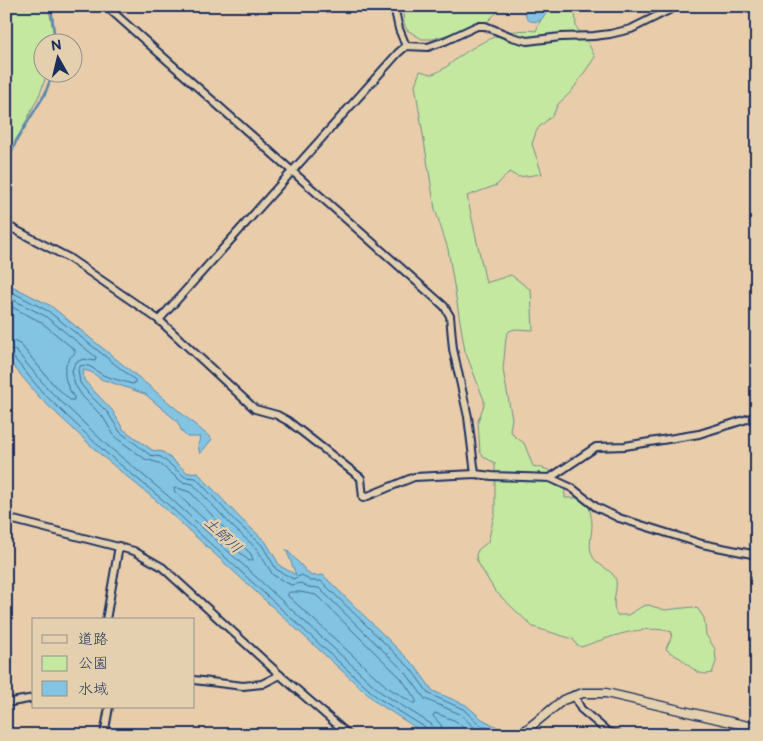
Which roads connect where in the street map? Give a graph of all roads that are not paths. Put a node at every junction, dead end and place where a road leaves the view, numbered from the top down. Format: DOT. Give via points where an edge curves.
graph roads {
  1 [pos="106,6"];
  2 [pos="394,6"];
  3 [pos="677,6"];
  4 [pos="406,46"];
  5 [pos="293,172"];
  6 [pos="6,225"];
  7 [pos="159,320"];
  8 [pos="757,416"];
  9 [pos="475,474"];
  10 [pos="550,478"];
  11 [pos="6,518"];
  12 [pos="119,546"];
  13 [pos="757,555"];
  14 [pos="106,618"];
  15 [pos="280,676"];
  16 [pos="195,680"];
  17 [pos="574,695"];
  18 [pos="32,698"];
  19 [pos="6,703"];
  20 [pos="109,708"];
  21 [pos="757,726"];
  22 [pos="104,735"];
  23 [pos="349,735"];
  24 [pos="520,735"];
  25 [pos="619,735"];
  1 -- 5 [label="street"];
  2 -- 4 [label="street"];
  3 -- 4 [label="street" via="631,28 610,34 527,41 478,26 428,47"];
  4 -- 5 [label="street"];
  5 -- 7 [label="street"];
  5 -- 9 [label="street" via="444,306 450,316"];
  6 -- 7 [label="street" via="69,258"];
  7 -- 9 [label="street" via="255,409 277,415 351,468 361,478 363,498 414,476"];
  8 -- 10 [label="street" via="699,434 625,446 596,447"];
  9 -- 10 [label="street"];
  10 -- 13 [label="street" via="619,518 702,544"];
  11 -- 12 [label="street"];
  12 -- 14 [label="street"];
  12 -- 15 [label="street" via="162,567"];
  15 -- 16 [label="street" via="262,684 243,686"];
  15 -- 23 [label="street"];
  17 -- 21 [label="street" via="606,693"];
  17 -- 24 [label="street" via="563,700"];
  17 -- 25 [label="street" via="581,709 608,732"];
  18 -- 19 [label="street"];
  20 -- 22 [label="street"];
}
